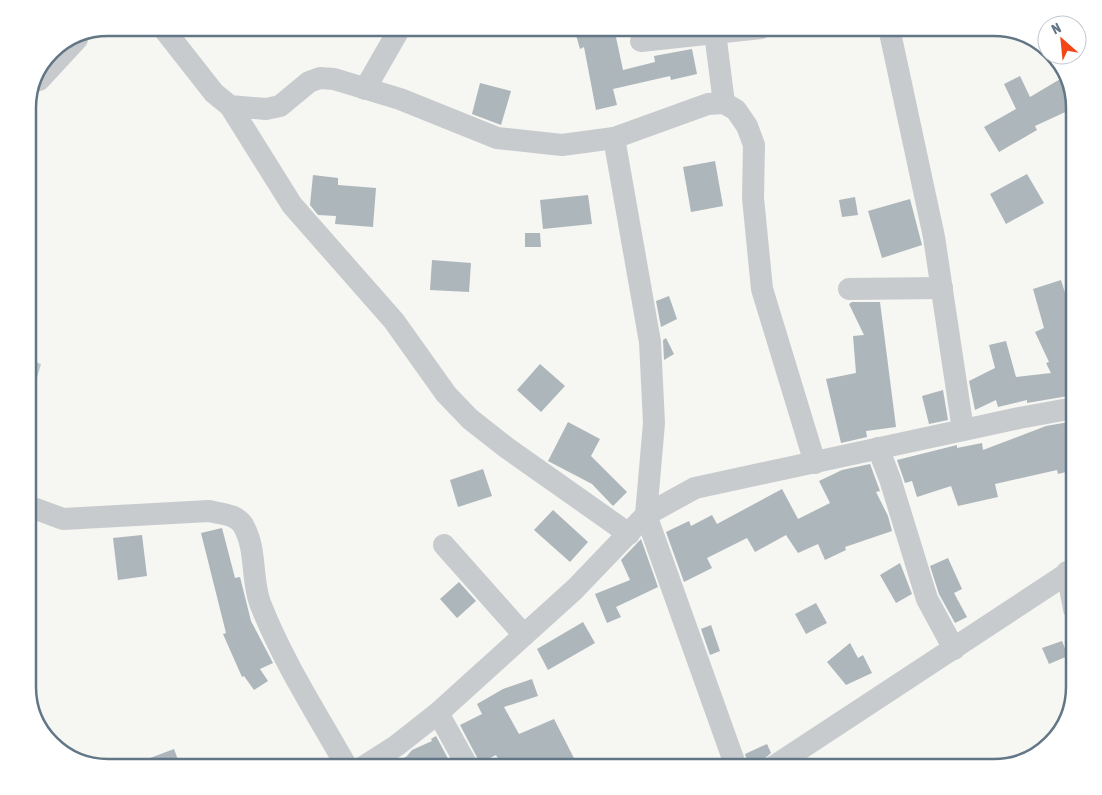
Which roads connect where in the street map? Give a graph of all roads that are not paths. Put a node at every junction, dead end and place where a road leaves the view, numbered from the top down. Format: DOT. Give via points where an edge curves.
graph roads {
  1 [pos="169,36"];
  2 [pos="395,36"];
  3 [pos="690,36"];
  4 [pos="715,36"];
  5 [pos="891,36"];
  6 [pos="641,42"];
  7 [pos="69,47"];
  8 [pos="48,71"];
  9 [pos="365,89"];
  10 [pos="724,103"];
  11 [pos="230,106"];
  12 [pos="614,138"];
  13 [pos="942,288"];
  14 [pos="849,289"];
  15 [pos="1066,410"];
  16 [pos="963,430"];
  17 [pos="878,448"];
  18 [pos="816,462"];
  19 [pos="36,509"];
  20 [pos="646,514"];
  21 [pos="628,534"];
  22 [pos="444,545"];
  23 [pos="1066,573"];
  24 [pos="524,635"];
  25 [pos="954,648"];
  26 [pos="438,712"];
  27 [pos="342,759"];
  28 [pos="376,759"];
  29 [pos="463,759"];
  30 [pos="733,759"];
  31 [pos="787,759"];
  1 -- 11 [label="street" via="214,93"];
  2 -- 9 [label="street"];
  3 -- 6 [label="street"];
  4 -- 10 [label="street"];
  5 -- 13 [label="street"];
  7 -- 8 [label="street"];
  9 -- 11 [label="street" via="320,78 300,88 280,106 266,109"];
  9 -- 12 [label="street" via="400,99 497,138 562,145"];
  10 -- 12 [label="street" via="708,104"];
  10 -- 18 [label="street" via="736,110 748,126 754,145 753,198 762,289"];
  11 -- 21 [label="street" via="292,205 394,321 446,394 470,419 507,448"];
  12 -- 20 [label="street" via="650,342 654,423"];
  13 -- 14 [label="street"];
  13 -- 16 [label="street"];
  15 -- 16 [label="street"];
  16 -- 17 [label="street"];
  17 -- 18 [label="street"];
  17 -- 25 [label="street" via="927,599"];
  18 -- 20 [label="street" via="695,488"];
  19 -- 27 [label="street" via="63,519 209,512 232,516 242,525 254,560 259,601 280,648"];
  20 -- 21 [label="street"];
  20 -- 30 [label="street"];
  21 -- 24 [label="street" via="575,589"];
  22 -- 24 [label="street"];
  23 -- 25 [label="street"];
  24 -- 26 [label="street"];
  25 -- 31 [label="street"];
  26 -- 28 [label="street"];
  26 -- 29 [label="street"];
}
